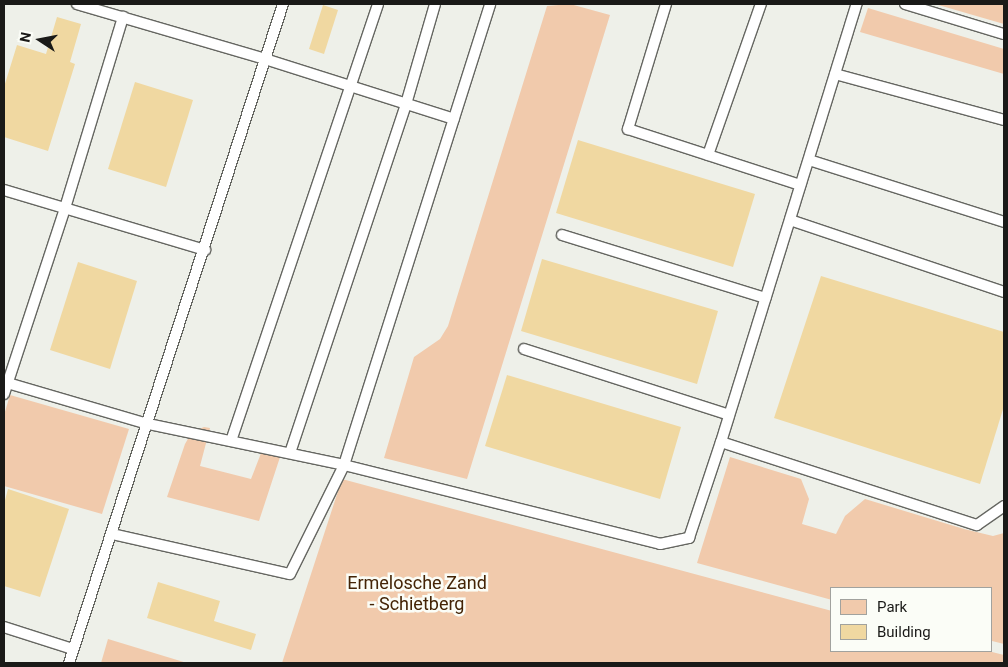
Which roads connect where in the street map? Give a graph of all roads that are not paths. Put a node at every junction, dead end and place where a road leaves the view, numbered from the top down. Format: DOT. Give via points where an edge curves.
graph roads {
  1 [pos="77,4"];
  2 [pos="283,4"];
  3 [pos="378,4"];
  4 [pos="435,4"];
  5 [pos="490,4"];
  6 [pos="666,4"];
  7 [pos="761,4"];
  8 [pos="857,4"];
  9 [pos="905,4"];
  10 [pos="123,17"];
  11 [pos="1004,34"];
  12 [pos="265,59"];
  13 [pos="835,74"];
  14 [pos="351,86"];
  15 [pos="406,104"];
  16 [pos="454,119"];
  17 [pos="1004,120"];
  18 [pos="708,155"];
  19 [pos="808,160"];
  20 [pos="800,185"];
  21 [pos="4,190"];
  22 [pos="66,208"];
  23 [pos="790,220"];
  24 [pos="1004,222"];
  25 [pos="562,235"];
  26 [pos="205,250"];
  27 [pos="1004,292"];
  28 [pos="766,298"];
  29 [pos="524,349"];
  30 [pos="6,383"];
  31 [pos="4,394"];
  32 [pos="729,415"];
  33 [pos="148,424"];
  34 [pos="231,441"];
  35 [pos="721,442"];
  36 [pos="290,453"];
  37 [pos="344,465"];
  38 [pos="1004,506"];
  39 [pos="112,534"];
  40 [pos="4,627"];
  41 [pos="73,649"];
  42 [pos="69,663"];
  1 -- 10 [label="lane"];
  2 -- 12 [label="lane"];
  3 -- 14 [label="lane"];
  4 -- 15 [label="lane"];
  5 -- 16 [label="lane"];
  6 -- 18 [label="lane" via="628,129"];
  7 -- 18 [label="lane"];
  8 -- 13 [label="lane"];
  9 -- 11 [label="lane"];
  10 -- 12 [label="lane"];
  10 -- 22 [label="lane"];
  12 -- 14 [label="lane"];
  12 -- 26 [label="lane"];
  13 -- 17 [label="lane"];
  13 -- 19 [label="lane"];
  14 -- 15 [label="lane"];
  14 -- 34 [label="lane"];
  15 -- 16 [label="lane"];
  15 -- 36 [label="lane"];
  16 -- 37 [label="lane"];
  18 -- 20 [label="lane"];
  19 -- 20 [label="lane"];
  19 -- 24 [label="lane"];
  20 -- 23 [label="lane"];
  21 -- 22 [label="lane"];
  22 -- 26 [label="lane"];
  22 -- 30 [label="lane"];
  23 -- 27 [label="lane"];
  23 -- 28 [label="lane"];
  25 -- 28 [label="lane"];
  26 -- 33 [label="lane"];
  28 -- 32 [label="lane"];
  29 -- 32 [label="lane"];
  30 -- 31 [label="lane"];
  30 -- 33 [label="lane"];
  32 -- 35 [label="lane"];
  33 -- 34 [label="lane"];
  33 -- 39 [label="lane"];
  34 -- 36 [label="lane"];
  35 -- 37 [label="lane" via="689,538 660,544"];
  35 -- 38 [label="lane" via="977,525"];
  36 -- 37 [label="lane"];
  37 -- 39 [label="lane" via="290,574"];
  39 -- 41 [label="lane"];
  40 -- 41 [label="lane"];
  41 -- 42 [label="lane"];
}
